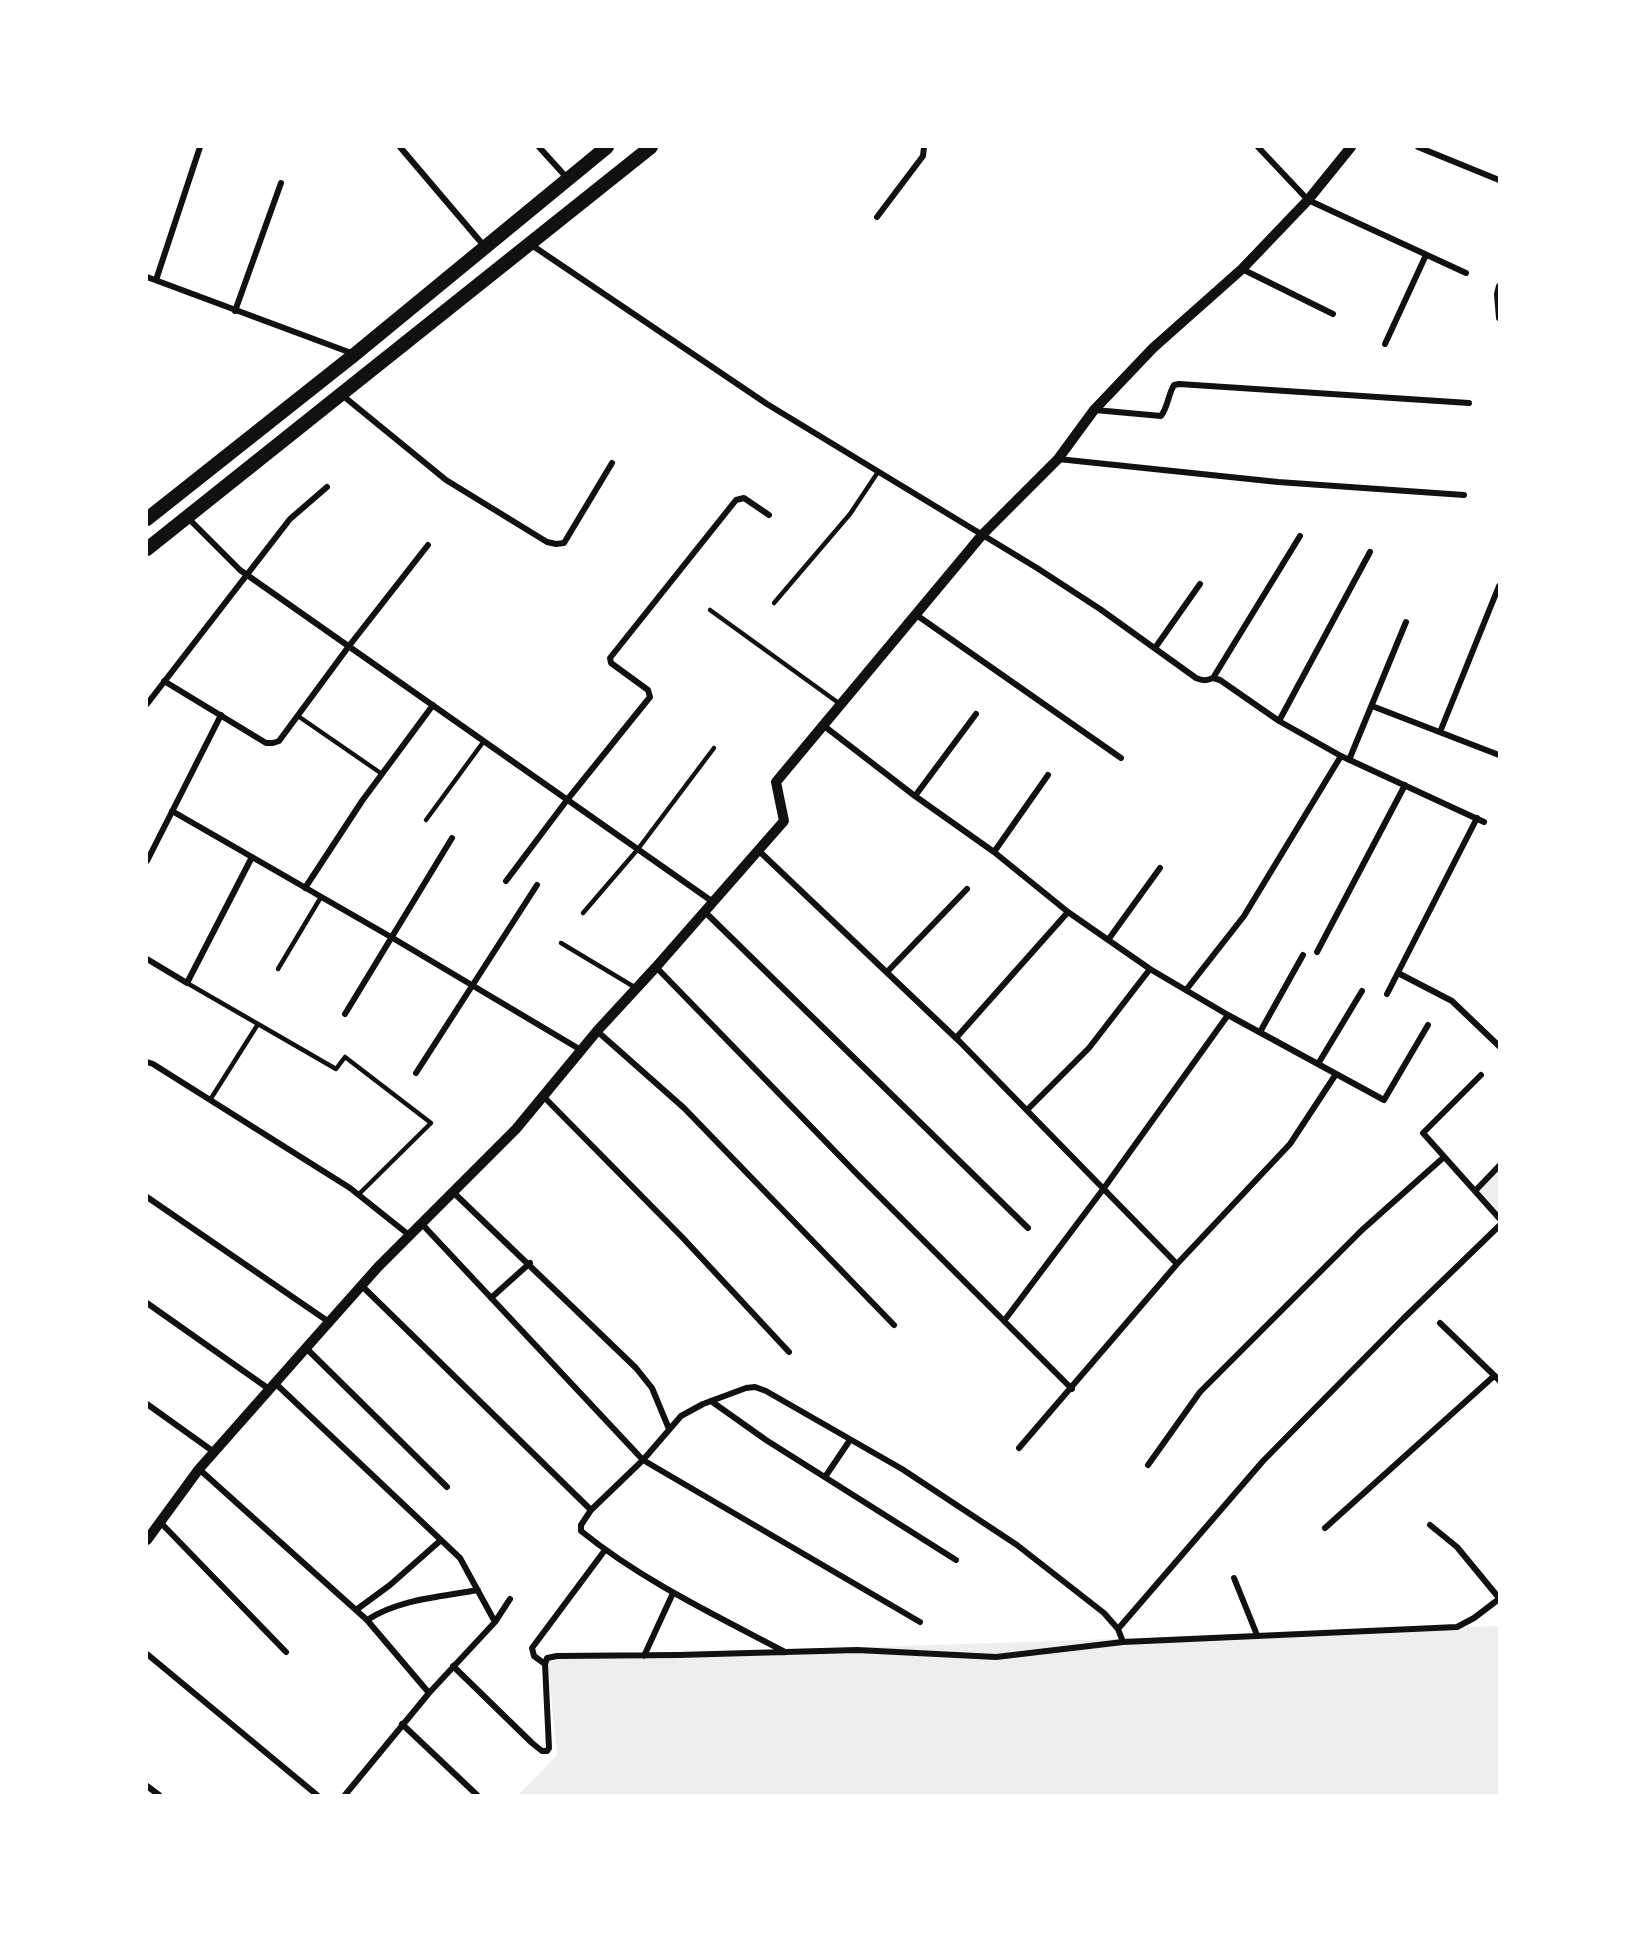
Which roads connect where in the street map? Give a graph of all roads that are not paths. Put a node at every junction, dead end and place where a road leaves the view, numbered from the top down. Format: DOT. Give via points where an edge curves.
graph roads {
  1 [pos="200,147"];
  2 [pos="400,147"];
  3 [pos="539,147"];
  4 [pos="607,147"];
  5 [pos="651,147"];
  6 [pos="924,147"];
  7 [pos="1258,147"];
  8 [pos="1351,147"];
  9 [pos="1418,147"];
  10 [pos="568,179"];
  11 [pos="1499,180"];
  12 [pos="281,183"];
  13 [pos="1308,200"];
  14 [pos="877,217"];
  15 [pos="530,244"];
  16 [pos="485,248"];
  17 [pos="1426,255"];
  18 [pos="1242,268"];
  19 [pos="1466,273"];
  20 [pos="147,277"];
  21 [pos="156,280"];
  22 [pos="1499,286"];
  23 [pos="236,311"];
  24 [pos="1333,314"];
  25 [pos="1499,318"];
  26 [pos="1385,344"];
  27 [pos="354,354"];
  28 [pos="341,395"];
  29 [pos="1469,403"];
  30 [pos="1094,410"];
  31 [pos="1058,459"];
  32 [pos="612,463"];
  33 [pos="878,472"];
  34 [pos="327,487"];
  35 [pos="1464,495"];
  36 [pos="170,501"];
  37 [pos="769,515"];
  38 [pos="187,518"];
  39 [pos="147,519"];
  40 [pos="982,535"];
  41 [pos="1300,536"];
  42 [pos="428,545"];
  43 [pos="147,549"];
  44 [pos="1370,552"];
  45 [pos="246,574"];
  46 [pos="1200,584"];
  47 [pos="1499,586"];
  48 [pos="774,603"];
  49 [pos="710,609"];
  50 [pos="915,614"];
  51 [pos="1407,622"];
  52 [pos="349,646"];
  53 [pos="1155,648"];
  54 [pos="1213,678"];
  55 [pos="164,681"];
  56 [pos="147,704"];
  57 [pos="840,704"];
  58 [pos="433,705"];
  59 [pos="1372,706"];
  60 [pos="976,714"];
  61 [pos="221,715"];
  62 [pos="298,716"];
  63 [pos="1279,721"];
  64 [pos="823,725"];
  65 [pos="1440,732"];
  66 [pos="484,741"];
  67 [pos="714,748"];
  68 [pos="1499,754"];
  69 [pos="1341,756"];
  70 [pos="1121,758"];
  71 [pos="1349,760"];
  72 [pos="382,774"];
  73 [pos="1048,775"];
  74 [pos="1405,785"];
  75 [pos="915,796"];
  76 [pos="567,800"];
  77 [pos="172,811"];
  78 [pos="1477,818"];
  79 [pos="426,820"];
  80 [pos="1484,822"];
  81 [pos="452,838"];
  82 [pos="638,849"];
  83 [pos="757,850"];
  84 [pos="994,852"];
  85 [pos="252,857"];
  86 [pos="147,861"];
  87 [pos="1160,868"];
  88 [pos="506,880"];
  89 [pos="537,885"];
  90 [pos="305,888"];
  91 [pos="967,889"];
  92 [pos="321,897"];
  93 [pos="713,902"];
  94 [pos="705,912"];
  95 [pos="1068,912"];
  96 [pos="583,913"];
  97 [pos="391,937"];
  98 [pos="1108,940"];
  99 [pos="561,944"];
  100 [pos="1317,952"];
  101 [pos="1303,955"];
  102 [pos="147,959"];
  103 [pos="656,967"];
  104 [pos="278,969"];
  105 [pos="1150,969"];
  106 [pos="887,972"];
  107 [pos="1398,973"];
  108 [pos="187,983"];
  109 [pos="472,986"];
  110 [pos="636,989"];
  111 [pos="1186,990"];
  112 [pos="1362,991"];
  113 [pos="1387,994"];
  114 [pos="345,1014"];
  115 [pos="1228,1015"];
  116 [pos="258,1024"];
  117 [pos="1428,1025"];
  118 [pos="597,1031"];
  119 [pos="1260,1032"];
  120 [pos="956,1038"];
  121 [pos="1499,1046"];
  122 [pos="581,1050"];
  123 [pos="147,1062"];
  124 [pos="1318,1064"];
  125 [pos="416,1073"];
  126 [pos="1336,1074"];
  127 [pos="1481,1075"];
  128 [pos="543,1096"];
  129 [pos="210,1100"];
  130 [pos="1027,1110"];
  131 [pos="1444,1157"];
  132 [pos="1499,1166"];
  133 [pos="1104,1188"];
  134 [pos="1475,1191"];
  135 [pos="453,1192"];
  136 [pos="358,1195"];
  137 [pos="147,1197"];
  138 [pos="1499,1218"];
  139 [pos="421,1223"];
  140 [pos="1499,1227"];
  141 [pos="1028,1228"];
  142 [pos="410,1235"];
  143 [pos="530,1263"];
  144 [pos="1177,1264"];
  145 [pos="361,1285"];
  146 [pos="491,1298"];
  147 [pos="147,1303"];
  148 [pos="1004,1321"];
  149 [pos="329,1322"];
  150 [pos="1440,1323"];
  151 [pos="894,1325"];
  152 [pos="306,1348"];
  153 [pos="789,1352"];
  154 [pos="1497,1378"];
  155 [pos="272,1386"];
  156 [pos="1072,1389"];
  157 [pos="711,1401"];
  158 [pos="147,1404"];
  159 [pos="669,1429"];
  160 [pos="850,1440"];
  161 [pos="1019,1448"];
  162 [pos="214,1452"];
  163 [pos="643,1460"];
  164 [pos="1148,1465"];
  165 [pos="199,1469"];
  166 [pos="825,1477"];
  167 [pos="447,1487"];
  168 [pos="591,1510"];
  169 [pos="161,1523"];
  170 [pos="1430,1525"];
  171 [pos="1325,1528"];
  172 [pos="147,1540"];
  173 [pos="441,1540"];
  174 [pos="605,1550"];
  175 [pos="956,1560"];
  176 [pos="1234,1578"];
  177 [pos="478,1590"];
  178 [pos="673,1593"];
  179 [pos="1499,1598"];
  180 [pos="510,1599"];
  181 [pos="356,1610"];
  182 [pos="367,1620"];
  183 [pos="920,1622"];
  184 [pos="495,1623"];
  185 [pos="1118,1629"];
  186 [pos="1257,1635"];
  187 [pos="1123,1642"];
  188 [pos="286,1652"];
  189 [pos="785,1653"];
  190 [pos="147,1654"];
  191 [pos="644,1656"];
  192 [pos="545,1664"];
  193 [pos="453,1666"];
  194 [pos="429,1693"];
  195 [pos="402,1724"];
  196 [pos="147,1786"];
  197 [pos="159,1795"];
  198 [pos="317,1795"];
  199 [pos="345,1795"];
  200 [pos="477,1795"];
  1 -- 21 [label="street"];
  2 -- 16 [label="street"];
  3 -- 10 [label="street"];
  4 -- 10 [label="main road"];
  5 -- 15 [label="main road"];
  6 -- 14 [label="street" via="923,156"];
  7 -- 13 [label="street"];
  8 -- 13 [label="street"];
  9 -- 11 [label="street"];
  10 -- 16 [label="main road"];
  12 -- 23 [label="street"];
  13 -- 17 [label="street"];
  13 -- 18 [label="street"];
  15 -- 28 [label="main road"];
  15 -- 33 [label="street" via="767,404"];
  16 -- 27 [label="main road"];
  17 -- 19 [label="street"];
  17 -- 26 [label="street"];
  18 -- 24 [label="street"];
  18 -- 30 [label="street" via="1153,348"];
  20 -- 21 [label="street"];
  21 -- 23 [label="street"];
  22 -- 25 [label="street"];
  23 -- 27 [label="street"];
  27 -- 36 [label="main road"];
  28 -- 32 [label="street" via="446,480 547,543 564,543"];
  28 -- 38 [label="main road"];
  29 -- 30 [label="street" via="1179,384 1174,385 1161,416"];
  30 -- 31 [label="street"];
  31 -- 35 [label="street" via="1278,482"];
  31 -- 40 [label="street"];
  33 -- 40 [label="street"];
  33 -- 48 [label="lane" via="850,514"];
  34 -- 45 [label="street" via="290,519"];
  36 -- 38 [label="main road"];
  36 -- 39 [label="main road"];
  37 -- 76 [label="street" via="744,498 736,500 610,658 611,663 648,690 650,697"];
  38 -- 43 [label="main road"];
  38 -- 45 [label="street"];
  40 -- 50 [label="street"];
  40 -- 53 [label="street"];
  41 -- 54 [label="street"];
  42 -- 52 [label="street"];
  44 -- 63 [label="street"];
  45 -- 52 [label="street"];
  45 -- 55 [label="street"];
  46 -- 53 [label="street"];
  47 -- 65 [label="street"];
  49 -- 57 [label="lane"];
  50 -- 57 [label="street"];
  50 -- 70 [label="street"];
  51 -- 59 [label="street"];
  52 -- 58 [label="street"];
  52 -- 62 [label="street"];
  53 -- 54 [label="street" via="1196,678"];
  54 -- 63 [label="street"];
  55 -- 56 [label="street"];
  55 -- 61 [label="street"];
  57 -- 64 [label="street"];
  58 -- 66 [label="street"];
  58 -- 72 [label="street"];
  59 -- 65 [label="street"];
  59 -- 71 [label="street"];
  60 -- 75 [label="street"];
  61 -- 62 [label="street" via="266,743 279,741"];
  61 -- 77 [label="street"];
  62 -- 72 [label="lane"];
  63 -- 69 [label="street"];
  64 -- 75 [label="street"];
  64 -- 83 [label="street" via="776,782 784,821"];
  65 -- 68 [label="street"];
  66 -- 76 [label="street"];
  66 -- 79 [label="lane"];
  67 -- 82 [label="lane"];
  69 -- 71 [label="street"];
  69 -- 111 [label="street" via="1244,916"];
  71 -- 74 [label="street"];
  72 -- 90 [label="street"];
  73 -- 84 [label="street"];
  74 -- 78 [label="street"];
  74 -- 100 [label="street"];
  75 -- 84 [label="street"];
  76 -- 82 [label="street"];
  76 -- 88 [label="street"];
  77 -- 85 [label="street"];
  77 -- 86 [label="street"];
  78 -- 80 [label="street"];
  78 -- 107 [label="street"];
  81 -- 97 [label="street"];
  82 -- 93 [label="street"];
  82 -- 96 [label="lane"];
  83 -- 93 [label="street"];
  83 -- 106 [label="street"];
  84 -- 95 [label="street"];
  85 -- 90 [label="street"];
  85 -- 108 [label="street"];
  87 -- 98 [label="street"];
  89 -- 109 [label="street"];
  90 -- 92 [label="street"];
  91 -- 106 [label="street"];
  92 -- 97 [label="street"];
  92 -- 104 [label="lane"];
  93 -- 94 [label="street"];
  94 -- 103 [label="street"];
  94 -- 141 [label="street"];
  95 -- 98 [label="street"];
  95 -- 120 [label="street"];
  97 -- 109 [label="street"];
  97 -- 114 [label="street"];
  98 -- 105 [label="street"];
  99 -- 110 [label="lane"];
  101 -- 119 [label="street"];
  102 -- 108 [label="street"];
  103 -- 110 [label="street"];
  103 -- 148 [label="street"];
  105 -- 111 [label="street"];
  105 -- 130 [label="street" via="1089,1048"];
  106 -- 120 [label="street"];
  107 -- 113 [label="street"];
  107 -- 121 [label="street" via="1452,1002"];
  108 -- 116 [label="lane"];
  109 -- 122 [label="street"];
  109 -- 125 [label="street"];
  110 -- 118 [label="street"];
  111 -- 115 [label="street"];
  112 -- 124 [label="street"];
  115 -- 119 [label="street"];
  115 -- 133 [label="street"];
  116 -- 129 [label="lane"];
  116 -- 136 [label="lane" via="336,1069 345,1058 431,1123"];
  117 -- 126 [label="street" via="1384,1100"];
  118 -- 122 [label="street"];
  118 -- 151 [label="street" via="684,1108"];
  119 -- 124 [label="street"];
  120 -- 130 [label="street"];
  122 -- 128 [label="street"];
  123 -- 129 [label="street"];
  124 -- 126 [label="street"];
  126 -- 144 [label="street" via="1290,1144"];
  127 -- 131 [label="street" via="1423,1134"];
  128 -- 135 [label="street"];
  128 -- 153 [label="street"];
  129 -- 136 [label="street"];
  130 -- 133 [label="street"];
  131 -- 134 [label="street"];
  131 -- 164 [label="street" via="1362,1230 1200,1392"];
  132 -- 134 [label="street"];
  133 -- 144 [label="street"];
  133 -- 148 [label="street"];
  134 -- 138 [label="street"];
  135 -- 139 [label="street"];
  135 -- 143 [label="street"];
  136 -- 142 [label="street"];
  137 -- 149 [label="street"];
  139 -- 142 [label="street"];
  139 -- 146 [label="street"];
  140 -- 185 [label="street" via="1263,1461"];
  142 -- 145 [label="street"];
  143 -- 146 [label="street"];
  143 -- 159 [label="street" via="636,1368 652,1388"];
  144 -- 156 [label="street"];
  145 -- 149 [label="street"];
  145 -- 168 [label="street"];
  146 -- 163 [label="street"];
  147 -- 155 [label="street"];
  148 -- 156 [label="street"];
  149 -- 152 [label="street"];
  150 -- 154 [label="street"];
  152 -- 155 [label="street"];
  152 -- 167 [label="street"];
  154 -- 171 [label="street"];
  155 -- 162 [label="street"];
  155 -- 173 [label="street"];
  156 -- 161 [label="street"];
  157 -- 159 [label="street" via="681,1416"];
  157 -- 160 [label="street" via="755,1387"];
  157 -- 166 [label="street"];
  158 -- 162 [label="street"];
  159 -- 163 [label="street"];
  160 -- 166 [label="street"];
  160 -- 185 [label="street" via="902,1469 1017,1545 1104,1613"];
  162 -- 165 [label="street"];
  163 -- 168 [label="street"];
  163 -- 183 [label="street"];
  165 -- 169 [label="street"];
  165 -- 181 [label="street"];
  166 -- 175 [label="street"];
  168 -- 174 [label="street" via="581,1531"];
  169 -- 172 [label="street"];
  169 -- 188 [label="street"];
  170 -- 179 [label="street" via="1457,1547"];
  173 -- 177 [label="street" via="460,1558"];
  173 -- 181 [label="street" via="390,1586"];
  174 -- 178 [label="street"];
  174 -- 192 [label="street" via="532,1648 534,1656"];
  176 -- 186 [label="street"];
  177 -- 182 [label="street" via="400,1604"];
  177 -- 184 [label="street"];
  178 -- 189 [label="street"];
  178 -- 191 [label="street"];
  179 -- 186 [label="street" via="1457,1627"];
  180 -- 184 [label="street"];
  181 -- 182 [label="street"];
  182 -- 194 [label="street"];
  184 -- 193 [label="street"];
  185 -- 187 [label="street"];
  186 -- 187 [label="street"];
  187 -- 189 [label="street" via="996,1657 857,1650"];
  189 -- 191 [label="street"];
  190 -- 198 [label="street"];
  191 -- 192 [label="street" via="557,1656 547,1658"];
  192 -- 193 [label="street" via="547,1751 542,1751"];
  193 -- 194 [label="street"];
  194 -- 195 [label="street"];
  195 -- 199 [label="street"];
  195 -- 200 [label="street"];
  196 -- 197 [label="street"];
}
